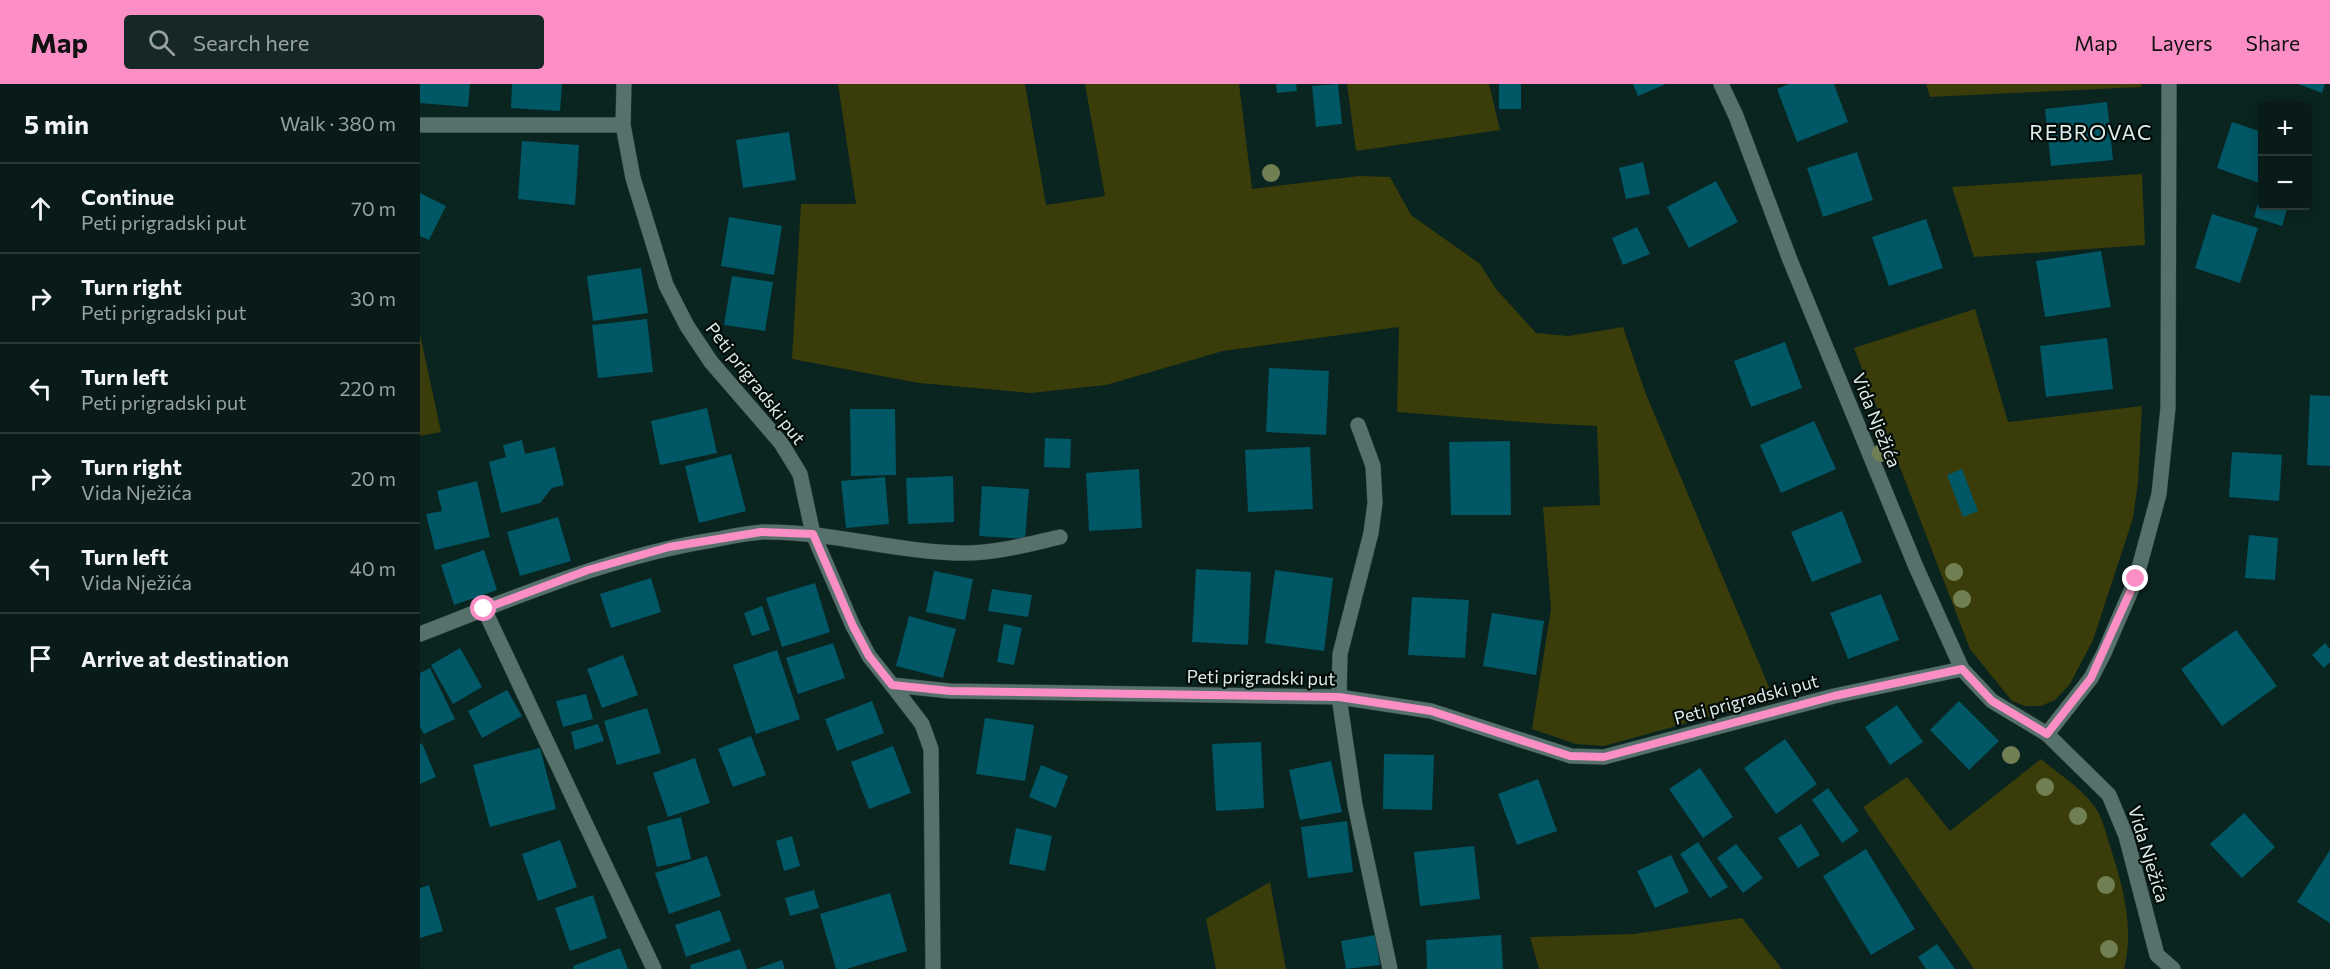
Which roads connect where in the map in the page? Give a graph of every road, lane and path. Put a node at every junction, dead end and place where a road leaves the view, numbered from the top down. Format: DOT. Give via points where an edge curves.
graph roads {
  1 [pos="624,84"];
  2 [pos="1721,84"];
  3 [pos="2169,84"];
  4 [pos="623,124"];
  5 [pos="420,125"];
  6 [pos="1358,425"];
  7 [pos="813,534"];
  8 [pos="1060,537"];
  9 [pos="484,609"];
  10 [pos="420,634"];
  11 [pos="1962,669"];
  12 [pos="892,685"];
  13 [pos="1339,697"];
  14 [pos="2047,734"];
  15 [pos="2155,962"];
  16 [pos="654,969"];
  17 [pos="933,969"];
  18 [pos="1390,969"];
  19 [pos="2173,969"];
  1 -- 4 [label="street, Peti prigradski put"];
  2 -- 11 [label="street, Vida Nježića" via="1911,556"];
  3 -- 14 [label="street" via="2168,408 2159,494 2136,579 2104,653 2091,678"];
  4 -- 5 [label="street"];
  4 -- 7 [label="street, Peti prigradski put" via="633,178 666,285 711,362 782,443 800,474"];
  6 -- 13 [label="street" via="1373,466 1375,502 1371,533 1340,654"];
  7 -- 8 [label="street" via="967,553"];
  7 -- 9 [label="street" via="761,532 669,547 588,570"];
  7 -- 12 [label="street, Peti prigradski put" via="853,626 869,656"];
  9 -- 10 [label="street"];
  9 -- 16 [label="street"];
  11 -- 13 [label="street, Peti prigradski put" via="1834,696 1604,757 1570,756 1431,711"];
  11 -- 14 [label="street, Vida Nježića" via="1992,701"];
  12 -- 13 [label="street, Peti prigradski put" via="950,691"];
  12 -- 17 [label="street" via="922,724 931,749"];
  13 -- 18 [label="street" via="1354,805"];
  14 -- 15 [label="street, Vida Nježića" via="2109,795 2129,846"];
  15 -- 19 [label="street, Vida Nježića"];
}
